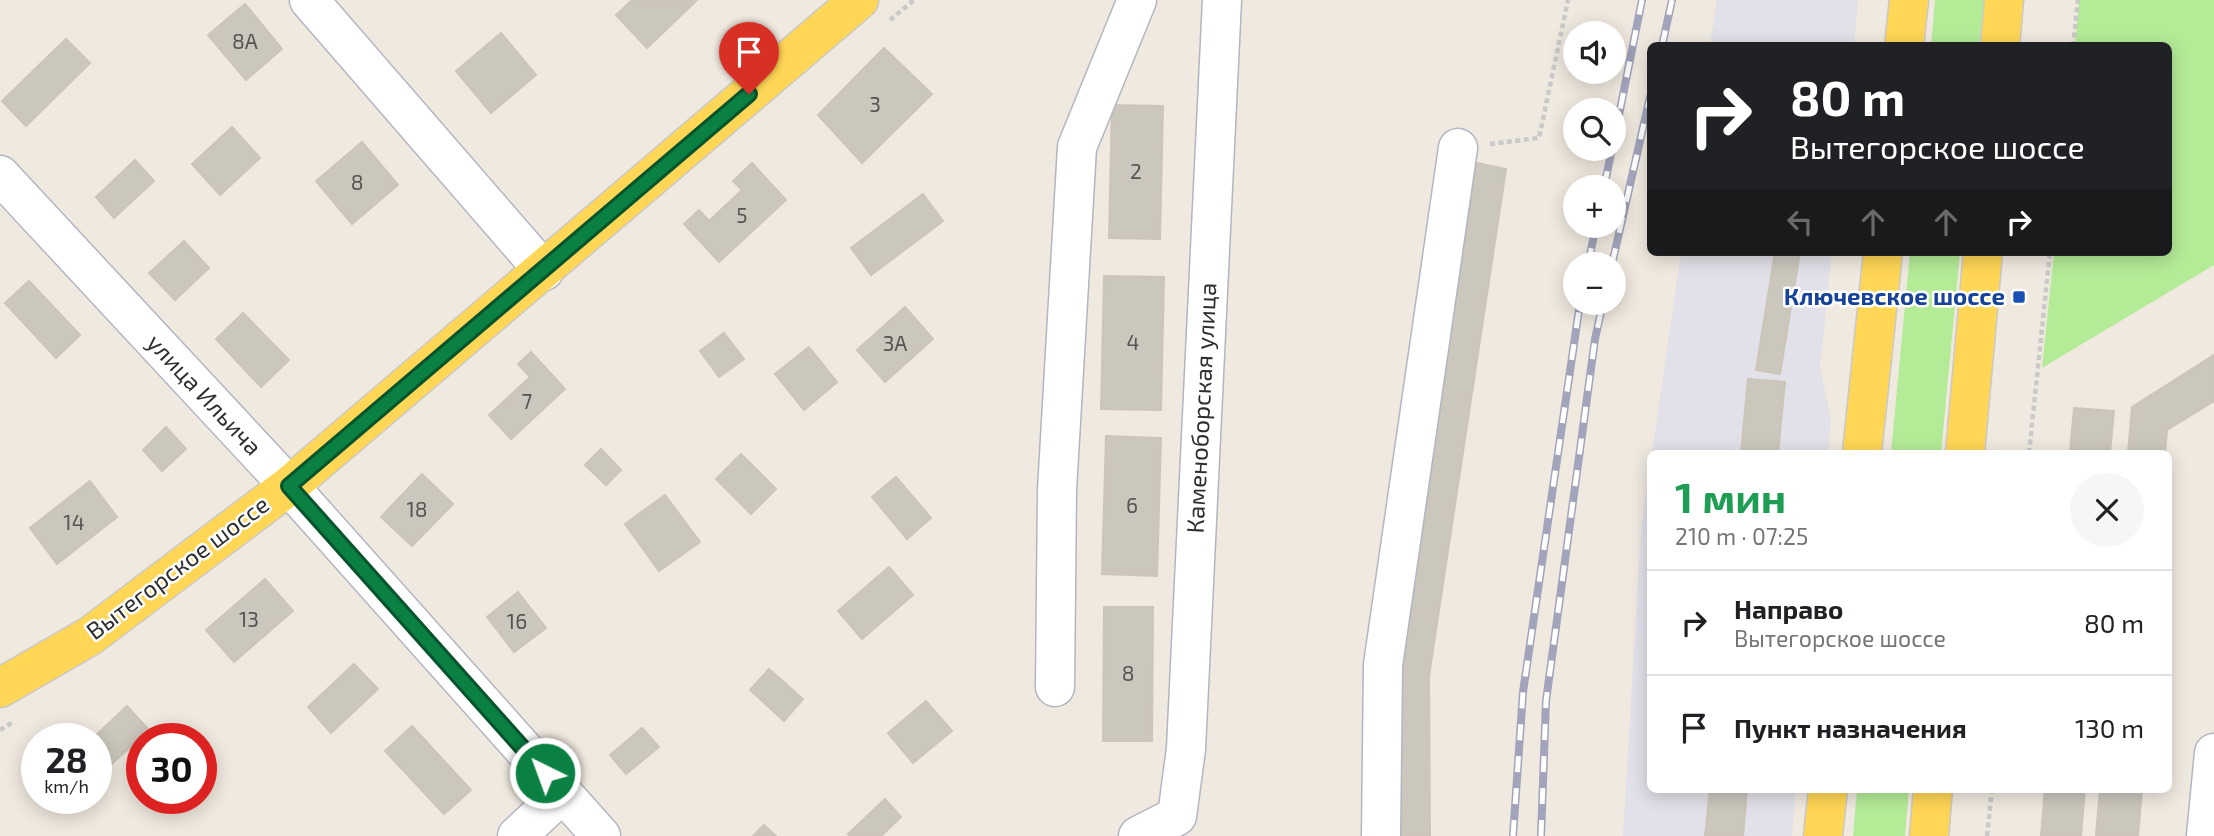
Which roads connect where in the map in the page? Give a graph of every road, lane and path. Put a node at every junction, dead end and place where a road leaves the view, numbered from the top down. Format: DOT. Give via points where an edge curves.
graph roads {
  1 [pos="309,0"];
  2 [pos="1137,0"];
  3 [pos="1222,0"];
  4 [pos="1568,0"];
  5 [pos="1909,0"];
  6 [pos="2004,0"];
  7 [pos="2078,0"];
  8 [pos="852,2"];
  9 [pos="1904,42"];
  10 [pos="2000,42"];
  11 [pos="2073,42"];
  12 [pos="1458,148"];
  13 [pos="0,175"];
  14 [pos="1883,256"];
  15 [pos="1983,256"];
  16 [pos="2050,256"];
  17 [pos="544,271"];
  18 [pos="1862,450"];
  19 [pos="1965,450"];
  20 [pos="2029,450"];
  21 [pos="289,486"];
  22 [pos="1055,687"];
  23 [pos="0,688"];
  24 [pos="2214,753"];
  25 [pos="563,793"];
  26 [pos="1828,793"];
  27 [pos="1933,793"];
  28 [pos="1992,793"];
  29 [pos="1184,826"];
  30 [pos="517,836"];
  31 [pos="601,836"];
  32 [pos="1138,836"];
  33 [pos="1381,836"];
  34 [pos="1823,836"];
  35 [pos="1929,836"];
  36 [pos="1987,836"];
  37 [pos="2206,836"];
  1 -- 17 [label="street"];
  2 -- 22 [label="street" via="1077,147 1056,491"];
  3 -- 29 [label="street, Каменоборская улица"];
  4 -- 12 [label="path" via="1539,138"];
  5 -- 9 [label="main road"];
  6 -- 10 [label="main road"];
  7 -- 11 [label="path"];
  8 -- 17 [label="main road, Вытегорское шоссе"];
  12 -- 33 [label="street" via="1383,665"];
  13 -- 21 [label="street, улица Ильича"];
  14 -- 18 [label="main road"];
  15 -- 19 [label="main road"];
  16 -- 20 [label="path"];
  17 -- 21 [label="main road, Вытегорское шоссе"];
  21 -- 23 [label="main road, Вытегорское шоссе" via="90,636"];
  21 -- 25 [label="street, улица Ильича"];
  24 -- 37 [label="street"];
  25 -- 30 [label="street"];
  25 -- 31 [label="street, улица Ильича"];
  26 -- 34 [label="main road"];
  27 -- 35 [label="main road"];
  28 -- 36 [label="path"];
  29 -- 32 [label="street"];
}
